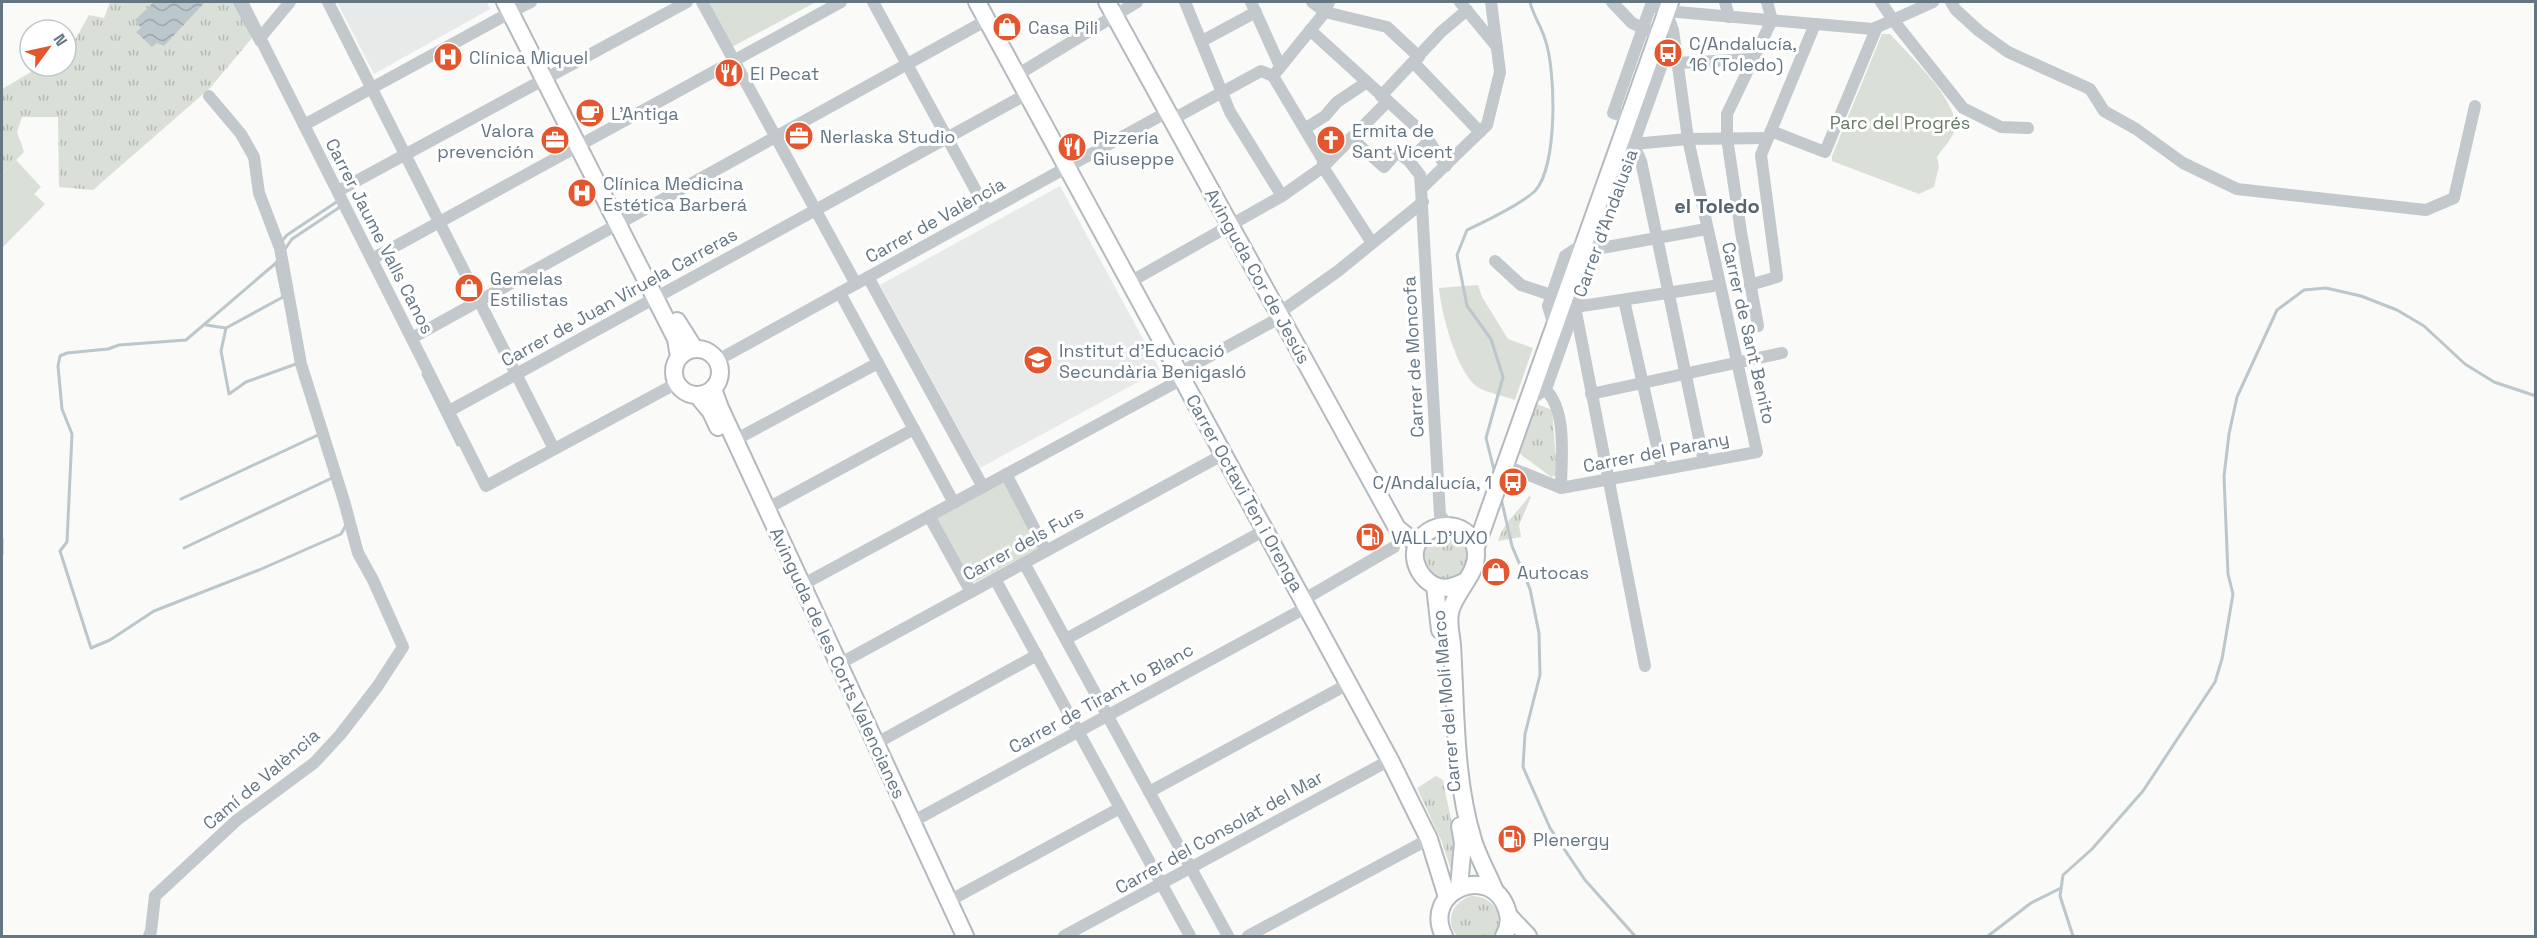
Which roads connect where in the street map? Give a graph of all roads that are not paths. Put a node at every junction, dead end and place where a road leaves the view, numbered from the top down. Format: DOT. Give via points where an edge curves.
graph roads {
  1 [pos="242,2"];
  2 [pos="290,2"];
  3 [pos="328,2"];
  4 [pos="687,2"];
  5 [pos="702,2"];
  6 [pos="841,2"];
  7 [pos="873,2"];
  8 [pos="977,2"];
  9 [pos="1137,2"];
  10 [pos="1185,2"];
  11 [pos="1312,2"];
  12 [pos="1491,2"];
  13 [pos="1612,2"];
  14 [pos="1725,2"];
  15 [pos="1767,2"];
  16 [pos="1881,2"];
  17 [pos="1933,2"];
  18 [pos="1951,2"];
  19 [pos="516,5"];
  20 [pos="1658,5"];
  21 [pos="1463,6"];
  22 [pos="1254,7"];
  23 [pos="1327,7"];
  24 [pos="1111,8"];
  25 [pos="1729,16"];
  26 [pos="987,20"];
  27 [pos="1772,20"];
  28 [pos="1893,20"];
  29 [pos="1815,24"];
  30 [pos="1877,27"];
  31 [pos="1310,30"];
  32 [pos="1650,32"];
  33 [pos="260,39"];
  34 [pos="1202,41"];
  35 [pos="1497,48"];
  36 [pos="1753,59"];
  37 [pos="1416,60"];
  38 [pos="734,61"];
  39 [pos="1677,63"];
  40 [pos="907,64"];
  41 [pos="1277,71"];
  42 [pos="1017,75"];
  43 [pos="549,77"];
  44 [pos="1367,82"];
  45 [pos="372,88"];
  46 [pos="1223,91"];
  47 [pos="1027,94"];
  48 [pos="209,96"];
  49 [pos="1384,98"];
  50 [pos="2475,106"];
  51 [pos="1171,115"];
  52 [pos="304,125"];
  53 [pos="1306,128"];
  54 [pos="2028,128"];
  55 [pos="1480,132"];
  56 [pos="1770,135"];
  57 [pos="775,137"];
  58 [pos="947,138"];
  59 [pos="1352,138"];
  60 [pos="1427,138"];
  61 [pos="1727,138"];
  62 [pos="1688,139"];
  63 [pos="582,143"];
  64 [pos="1633,144"];
  65 [pos="405,155"];
  66 [pos="1405,158"];
  67 [pos="1448,165"];
  68 [pos="1067,167"];
  69 [pos="1323,167"];
  70 [pos="338,191"];
  71 [pos="1282,196"];
  72 [pos="1422,196"];
  73 [pos="814,211"];
  74 [pos="987,212"];
  75 [pos="439,222"];
  76 [pos="622,222"];
  77 [pos="1230,225"];
  78 [pos="1701,230"];
  79 [pos="1657,238"];
  80 [pos="1372,243"];
  81 [pos="1589,246"];
  82 [pos="372,259"];
  83 [pos="1495,261"];
  84 [pos="868,277"];
  85 [pos="1130,282"];
  86 [pos="856,284"];
  87 [pos="1750,285"];
  88 [pos="1713,286"];
  89 [pos="840,293"];
  90 [pos="1669,293"];
  91 [pos="1551,295"];
  92 [pos="659,296"];
  93 [pos="1624,300"];
  94 [pos="479,301"];
  95 [pos="1575,307"];
  96 [pos="1280,315"];
  97 [pos="1758,326"];
  98 [pos="1554,327"];
  99 [pos="411,338"];
  100 [pos="694,348"];
  101 [pos="1782,353"];
  102 [pos="679,357"];
  103 [pos="718,360"];
  104 [pos="878,363"];
  105 [pos="1737,363"];
  106 [pos="516,374"];
  107 [pos="1686,374"];
  108 [pos="1181,376"];
  109 [pos="677,383"];
  110 [pos="1643,383"];
  111 [pos="1540,385"];
  112 [pos="713,389"];
  113 [pos="1591,394"];
  114 [pos="697,395"];
  115 [pos="449,411"];
  116 [pos="914,429"];
  117 [pos="735,440"];
  118 [pos="554,449"];
  119 [pos="1757,452"];
  120 [pos="1224,454"];
  121 [pos="1704,462"];
  122 [pos="1504,465"];
  123 [pos="1662,470"];
  124 [pos="1006,474"];
  125 [pos="1608,479"];
  126 [pos="983,487"];
  127 [pos="1561,488"];
  128 [pos="954,502"];
  129 [pos="1489,507"];
  130 [pos="766,509"];
  131 [pos="929,516"];
  132 [pos="1445,524"];
  133 [pos="1397,528"];
  134 [pos="1265,530"];
  135 [pos="1394,547"];
  136 [pos="1476,547"];
  137 [pos="1416,550"];
  138 [pos="1047,551"];
  139 [pos="1024,563"];
  140 [pos="995,579"];
  141 [pos="1464,582"];
  142 [pos="802,585"];
  143 [pos="1435,586"];
  144 [pos="971,592"];
  145 [pos="1305,604"];
  146 [pos="1066,639"];
  147 [pos="1037,655"];
  148 [pos="839,664"];
  149 [pos="1645,666"];
  150 [pos="1348,684"];
  151 [pos="1107,716"];
  152 [pos="1078,731"];
  153 [pos="875,744"];
  154 [pos="1390,760"];
  155 [pos="1149,792"];
  156 [pos="1120,808"];
  157 [pos="912,822"];
  158 [pos="1429,839"];
  159 [pos="1190,868"];
  160 [pos="1161,884"];
  161 [pos="1495,891"];
  162 [pos="1453,892"];
  163 [pos="949,901"];
  164 [pos="1509,916"];
  165 [pos="1439,934"];
  166 [pos="148,936"];
  167 [pos="955,936"];
  168 [pos="965,936"];
  169 [pos="1064,936"];
  170 [pos="1190,936"];
  171 [pos="1228,936"];
  172 [pos="1248,936"];
  173 [pos="1504,936"];
  174 [pos="1528,936"];
  1 -- 33 [label="street, Carrer Jaume Valls Canos"];
  2 -- 33 [label="street"];
  3 -- 45 [label="street"];
  4 -- 43 [label="street"];
  5 -- 38 [label="street"];
  6 -- 38 [label="street"];
  7 -- 40 [label="street"];
  8 -- 26 [label="street, Carrer Octavi Ten i Orenga"];
  9 -- 24 [label="street"];
  10 -- 34 [label="street"];
  11 -- 23 [label="street"];
  12 -- 35 [label="street"];
  13 -- 32 [label="street" via="1632,23"];
  14 -- 25 [label="street"];
  15 -- 27 [label="street"];
  16 -- 28 [label="street"];
  17 -- 28 [label="street"];
  18 -- 50 [label="street" via="1979,31 2008,52 2090,89 2104,111 2183,163 2237,189 2426,210 2454,198"];
  19 -- 43 [label="street"];
  19 -- 45 [label="street"];
  20 -- 25 [label="street"];
  20 -- 32 [label="street, Carrer d'Andalusia"];
  20 -- 39 [label="street, Carrer de Sant Benito" via="1673,30"];
  21 -- 35 [label="street"];
  21 -- 37 [label="street"];
  22 -- 34 [label="street"];
  22 -- 41 [label="street"];
  23 -- 31 [label="street"];
  23 -- 37 [label="street" via="1387,27"];
  24 -- 42 [label="street"];
  24 -- 51 [label="street, Avinguda Cor de Jesús"];
  25 -- 27 [label="street"];
  26 -- 40 [label="street"];
  26 -- 42 [label="street, Carrer Octavi Ten i Orenga"];
  27 -- 29 [label="street"];
  27 -- 36 [label="street"];
  28 -- 30 [label="street"];
  28 -- 54 [label="street" via="1963,108 2001,128"];
  29 -- 30 [label="street"];
  29 -- 56 [label="street"];
  30 -- 56 [label="street" via="1825,152"];
  31 -- 41 [label="street"];
  31 -- 44 [label="street"];
  32 -- 64 [label="street, Carrer d'Andalusia" via="1665,56"];
  32 -- 81 [label="street, Carrer d'Andalusia"];
  33 -- 52 [label="street, Carrer Jaume Valls Canos"];
  34 -- 46 [label="street"];
  35 -- 55 [label="street" via="1500,72 1487,125"];
  36 -- 39 [label="street"];
  36 -- 61 [label="street" via="1727,114"];
  37 -- 49 [label="street"];
  37 -- 55 [label="street"];
  38 -- 57 [label="street"];
  38 -- 63 [label="street"];
  39 -- 62 [label="street, Carrer de Sant Benito"];
  40 -- 57 [label="street"];
  40 -- 58 [label="street"];
  41 -- 46 [label="street, Carrer de València" via="1262,71"];
  41 -- 53 [label="street"];
  42 -- 47 [label="street, Carrer Octavi Ten i Orenga"];
  43 -- 63 [label="street"];
  43 -- 65 [label="street"];
  44 -- 49 [label="street"];
  44 -- 53 [label="street"];
  45 -- 52 [label="street"];
  45 -- 65 [label="street"];
  46 -- 51 [label="street, Carrer de València"];
  46 -- 71 [label="street" via="1230,112"];
  47 -- 58 [label="street, Carrer de Juan Viruela Carreras"];
  47 -- 68 [label="street, Carrer Octavi Ten i Orenga"];
  48 -- 166 [label="street, Camí de València" via="241,134 254,157 260,194 280,248 301,364 358,553 403,647 377,687 314,763 237,820 155,896"];
  49 -- 59 [label="street"];
  49 -- 60 [label="street"];
  51 -- 68 [label="street, Carrer de València"];
  51 -- 77 [label="street, Avinguda Cor de Jesús"];
  52 -- 70 [label="street, Carrer Jaume Valls Canos"];
  53 -- 69 [label="street"];
  55 -- 67 [label="street"];
  56 -- 61 [label="street"];
  56 -- 87 [label="street" via="1761,155 1777,277"];
  57 -- 73 [label="street"];
  57 -- 76 [label="street"];
  58 -- 73 [label="street, Carrer de Juan Viruela Carreras"];
  58 -- 74 [label="street"];
  59 -- 66 [label="street" via="1384,167 1397,152"];
  59 -- 69 [label="street"];
  60 -- 66 [label="street"];
  60 -- 67 [label="street"];
  61 -- 62 [label="street"];
  61 -- 87 [label="street"];
  62 -- 64 [label="street"];
  62 -- 105 [label="street, Carrer de Sant Benito"];
  63 -- 75 [label="street"];
  63 -- 76 [label="street"];
  64 -- 79 [label="street" via="1641,161"];
  64 -- 81 [label="street, Carrer d'Andalusia"];
  65 -- 70 [label="street"];
  65 -- 75 [label="street"];
  66 -- 72 [label="street, Carrer de Moncofa" via="1420,175"];
  67 -- 72 [label="street"];
  68 -- 74 [label="street, Carrer de València"];
  68 -- 85 [label="street, Carrer Octavi Ten i Orenga"];
  69 -- 71 [label="street"];
  69 -- 80 [label="street"];
  70 -- 82 [label="street, Carrer Jaume Valls Canos"];
  71 -- 77 [label="street"];
  72 -- 80 [label="street"];
  72 -- 132 [label="street, Carrer de Moncofa"];
  73 -- 86 [label="street"];
  73 -- 92 [label="street, Carrer de Juan Viruela Carreras"];
  74 -- 84 [label="street, Carrer de València"];
  75 -- 82 [label="street"];
  75 -- 94 [label="street"];
  76 -- 92 [label="street"];
  76 -- 94 [label="street"];
  77 -- 85 [label="street"];
  77 -- 96 [label="street, Avinguda Cor de Jesús"];
  78 -- 79 [label="street"];
  79 -- 81 [label="street"];
  79 -- 90 [label="street"];
  80 -- 96 [label="street"];
  81 -- 91 [label="street, Carrer d'Andalusia" via="1565,256"];
  81 -- 95 [label="street, Carrer d'Andalusia"];
  81 -- 98 [label="street, Carrer d'Andalusia"];
  82 -- 99 [label="street, Carrer Jaume Valls Canos"];
  83 -- 91 [label="street" via="1521,285"];
  84 -- 86 [label="street, Carrer de València"];
  84 -- 126 [label="street"];
  85 -- 108 [label="street, Carrer Octavi Ten i Orenga"];
  86 -- 89 [label="street, Carrer de València"];
  87 -- 97 [label="street"];
  88 -- 90 [label="street"];
  89 -- 103 [label="street, Carrer de València"];
  89 -- 104 [label="street"];
  90 -- 93 [label="street"];
  90 -- 107 [label="street"];
  91 -- 98 [label="street, Carrer d'Andalusia" via="1548,306"];
  92 -- 100 [label="street"];
  92 -- 102 [label="street"];
  92 -- 106 [label="street, Carrer de Juan Viruela Carreras"];
  93 -- 95 [label="street"];
  93 -- 110 [label="street"];
  94 -- 99 [label="street"];
  94 -- 106 [label="street"];
  95 -- 111 [label="street, Carrer d'Andalusia"];
  95 -- 113 [label="street"];
  96 -- 108 [label="street"];
  96 -- 133 [label="street, Avinguda Cor de Jesús"];
  98 -- 111 [label="street, Carrer d'Andalusia"];
  99 -- 115 [label="street, Carrer Jaume Valls Canos"];
  100 -- 102 [label="street"];
  100 -- 103 [label="street" via="708,351"];
  101 -- 105 [label="street"];
  102 -- 109 [label="street" via="674,370"];
  103 -- 112 [label="street" via="720,375"];
  104 -- 116 [label="street"];
  104 -- 117 [label="street"];
  105 -- 107 [label="street"];
  105 -- 119 [label="street, Carrer de Sant Benito"];
  106 -- 115 [label="street, Carrer de Juan Viruela Carreras"];
  106 -- 118 [label="street"];
  107 -- 110 [label="street"];
  107 -- 121 [label="street"];
  108 -- 120 [label="street, Carrer Octavi Ten i Orenga"];
  108 -- 124 [label="street"];
  109 -- 114 [label="street"];
  109 -- 118 [label="street"];
  110 -- 113 [label="street"];
  110 -- 123 [label="street"];
  111 -- 122 [label="street, Carrer d'Andalusia" via="1527,402"];
  111 -- 127 [label="street, Carrer del Parany" via="1562,420"];
  112 -- 114 [label="street"];
  112 -- 117 [label="street, Avinguda de les Corts Valencianes"];
  113 -- 125 [label="street"];
  114 -- 167 [label="street, Avinguda de les Corts Valencianes" via="711,412"];
  115 -- 118 [label="street, Carrer Jaume Valls Canos" via="486,486"];
  116 -- 128 [label="street"];
  116 -- 130 [label="street"];
  117 -- 130 [label="street, Avinguda de les Corts Valencianes"];
  119 -- 121 [label="street, Carrer del Parany"];
  120 -- 134 [label="street, Carrer Octavi Ten i Orenga"];
  120 -- 138 [label="street, Carrer dels Furs"];
  121 -- 123 [label="street, Carrer del Parany"];
  122 -- 127 [label="street, Carrer del Parany"];
  122 -- 129 [label="street, Carrer d'Andalusia"];
  123 -- 125 [label="street, Carrer del Parany"];
  124 -- 126 [label="street"];
  124 -- 138 [label="street"];
  125 -- 127 [label="street, Carrer del Parany"];
  125 -- 149 [label="street"];
  126 -- 128 [label="street"];
  128 -- 131 [label="street"];
  129 -- 132 [label="street"];
  129 -- 136 [label="street, Carrer d'Andalusia"];
  130 -- 142 [label="street, Avinguda de les Corts Valencianes"];
  131 -- 142 [label="street"];
  131 -- 144 [label="street"];
  132 -- 136 [label="street" via="1470,537"];
  132 -- 137 [label="street"];
  133 -- 135 [label="street"];
  133 -- 137 [label="street, Avinguda Cor de Jesús"];
  134 -- 145 [label="street, Carrer Octavi Ten i Orenga"];
  134 -- 146 [label="street"];
  135 -- 137 [label="street"];
  135 -- 145 [label="street, Carrer de Tirant lo Blanc"];
  136 -- 141 [label="street" via="1475,567"];
  137 -- 143 [label="street" via="1420,574"];
  138 -- 139 [label="street, Carrer dels Furs"];
  139 -- 140 [label="street, Carrer dels Furs"];
  139 -- 146 [label="street"];
  140 -- 144 [label="street, Carrer dels Furs"];
  140 -- 147 [label="street"];
  141 -- 143 [label="street" via="1450,588"];
  141 -- 161 [label="street, Carrer del Molí Marco" via="1450,613 1459,769 1473,841"];
  142 -- 148 [label="street, Avinguda de les Corts Valencianes"];
  143 -- 162 [label="street, Carrer del Molí Marco" via="1450,772 1463,843"];
  144 -- 148 [label="street, Carrer dels Furs"];
  145 -- 150 [label="street, Carrer Octavi Ten i Orenga"];
  145 -- 151 [label="street, Carrer de Tirant lo Blanc"];
  146 -- 151 [label="street"];
  147 -- 152 [label="street"];
  147 -- 153 [label="street"];
  148 -- 153 [label="street, Avinguda de les Corts Valencianes"];
  150 -- 154 [label="street, Carrer Octavi Ten i Orenga"];
  150 -- 155 [label="street"];
  151 -- 152 [label="street, Carrer de Tirant lo Blanc"];
  151 -- 155 [label="street"];
  152 -- 156 [label="street"];
  152 -- 157 [label="street, Carrer de Tirant lo Blanc"];
  153 -- 157 [label="street, Avinguda de les Corts Valencianes"];
  154 -- 158 [label="street, Carrer Octavi Ten i Orenga"];
  154 -- 159 [label="street, Carrer del Consolat del Mar"];
  155 -- 159 [label="street"];
  156 -- 160 [label="street"];
  156 -- 163 [label="street"];
  157 -- 163 [label="street, Avinguda de les Corts Valencianes"];
  158 -- 162 [label="street, Carrer Octavi Ten i Orenga"];
  158 -- 172 [label="street"];
  159 -- 160 [label="street, Carrer del Consolat del Mar"];
  159 -- 171 [label="street"];
  160 -- 169 [label="street, Carrer del Consolat del Mar"];
  160 -- 170 [label="street"];
  161 -- 162 [label="street" via="1478,884"];
  161 -- 164 [label="street, Carrer del Molí Marco" via="1505,902"];
  162 -- 165 [label="street, Carrer del Molí Marco" via="1440,912"];
  163 -- 168 [label="street, Avinguda de les Corts Valencianes"];
  164 -- 173 [label="street"];
  164 -- 174 [label="street, Carrer del Molí Marco"];
}
